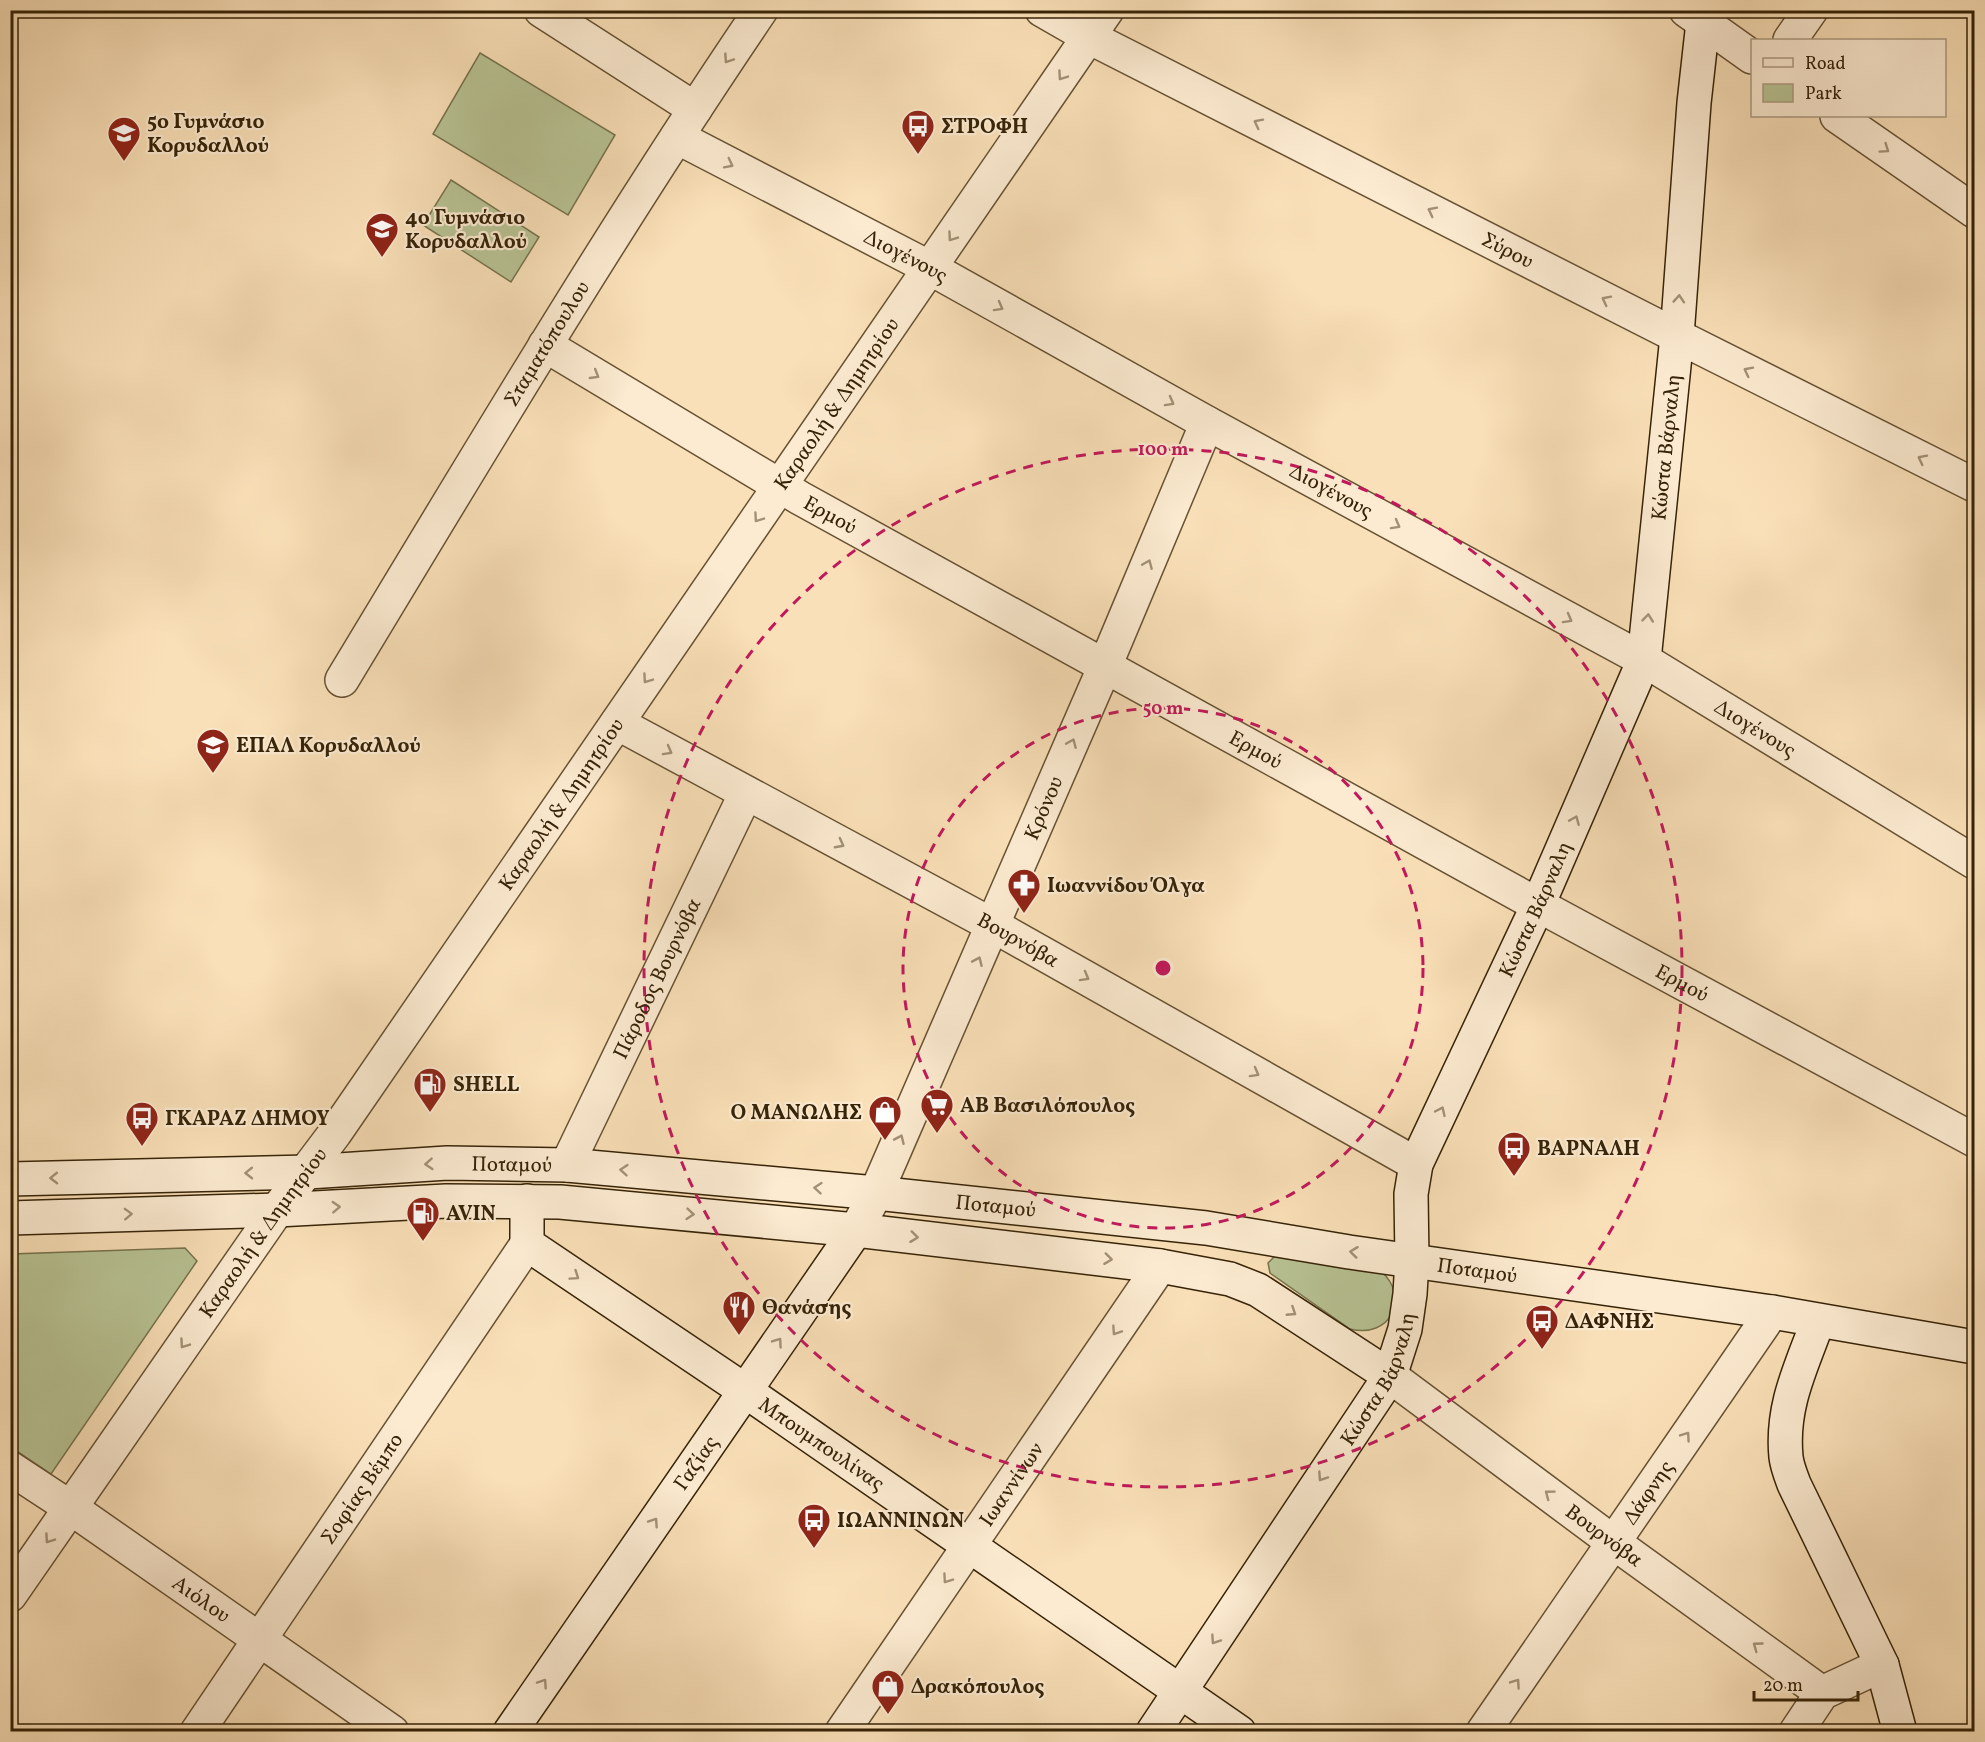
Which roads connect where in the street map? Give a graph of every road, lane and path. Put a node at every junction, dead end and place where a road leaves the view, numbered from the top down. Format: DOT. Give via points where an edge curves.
graph roads {
  1 [pos="541,10"];
  2 [pos="761,10"];
  3 [pos="1042,10"];
  4 [pos="1107,10"];
  5 [pos="1811,10"];
  6 [pos="1698,14"];
  7 [pos="1089,37"];
  8 [pos="1791,39"];
  9 [pos="1751,56"];
  10 [pos="695,109"];
  11 [pos="1838,117"];
  12 [pos="677,137"];
  13 [pos="1974,211"];
  14 [pos="930,268"];
  15 [pos="1677,336"];
  16 [pos="545,345"];
  17 [pos="1208,423"];
  18 [pos="1974,485"];
  19 [pos="780,486"];
  20 [pos="1644,660"];
  21 [pos="1105,666"];
  22 [pos="342,680"];
  23 [pos="617,723"];
  24 [pos="746,793"];
  25 [pos="1974,862"];
  26 [pos="1538,905"];
  27 [pos="994,926"];
  28 [pos="1974,1140"];
  29 [pos="1416,1164"];
  30 [pos="567,1165"];
  31 [pos="308,1172"];
  32 [pos="10,1179"];
  33 [pos="876,1193"];
  34 [pos="527,1202"];
  35 [pos="278,1210"];
  36 [pos="10,1218"];
  37 [pos="856,1230"];
  38 [pos="527,1244"];
  39 [pos="1412,1260"];
  40 [pos="1160,1266"];
  41 [pos="1772,1312"];
  42 [pos="1818,1321"];
  43 [pos="1974,1347"];
  44 [pos="1389,1376"];
  45 [pos="744,1390"];
  46 [pos="10,1468"];
  47 [pos="71,1508"];
  48 [pos="1613,1542"];
  49 [pos="970,1546"];
  50 [pos="10,1595"];
  51 [pos="260,1640"];
  52 [pos="1882,1665"];
  53 [pos="1181,1691"];
  54 [pos="1822,1693"];
  55 [pos="197,1731"];
  56 [pos="392,1731"];
  57 [pos="510,1731"];
  58 [pos="842,1731"];
  59 [pos="1153,1731"];
  60 [pos="1239,1731"];
  61 [pos="1483,1731"];
  62 [pos="1796,1731"];
  63 [pos="1900,1731"];
  1 -- 10 [label="street"];
  2 -- 10 [label="street, Σταματόπουλου, one-way"];
  3 -- 7 [label="street, Σύρου"];
  4 -- 7 [label="street, Καραολή & Δημητρίου"];
  5 -- 8 [label="street"];
  6 -- 9 [label="street"];
  15 -- 6 [label="street, Κώστα Βάρναλη, one-way"];
  7 -- 14 [label="street, Καραολή & Δημητρίου, one-way"];
  15 -- 7 [label="street, Σύρου, one-way"];
  10 -- 12 [label="street, Σταματόπουλου"];
  11 -- 13 [label="street, one-way"];
  12 -- 14 [label="street, Διογένους, one-way"];
  12 -- 16 [label="street, Σταματόπουλου"];
  14 -- 17 [label="street, Διογένους, one-way"];
  14 -- 19 [label="street, Καραολή & Δημητρίου"];
  18 -- 15 [label="street, Σύρου, one-way"];
  20 -- 15 [label="street, Κώστα Βάρναλη, one-way"];
  16 -- 19 [label="street, Ερμού, one-way"];
  16 -- 22 [label="street, Σταματόπουλου"];
  17 -- 20 [label="street, Διογένους, one-way"];
  21 -- 17 [label="street, Κρόνου, one-way"];
  19 -- 21 [label="street, Ερμού"];
  19 -- 23 [label="street, Καραολή & Δημητρίου, one-way"];
  20 -- 25 [label="street, Διογένους"];
  26 -- 20 [label="street, Κώστα Βάρναλη, one-way"];
  21 -- 26 [label="street, Ερμού"];
  27 -- 21 [label="street, Κρόνου, one-way"];
  23 -- 24 [label="street, Βουρνόβα, one-way"];
  23 -- 31 [label="street, Καραολή & Δημητρίου"];
  24 -- 27 [label="street, Βουρνόβα, one-way"];
  24 -- 30 [label="street, Πάροδος Βουρνόβα"];
  26 -- 28 [label="street, Ερμού"];
  29 -- 26 [label="street, Κώστα Βάρναλη, one-way"];
  27 -- 29 [label="street, Βουρνόβα, one-way"];
  33 -- 27 [label="street, Κρόνου, one-way"];
  29 -- 39 [label="street, Κώστα Βάρναλη" via="1411,1194"];
  30 -- 31 [label="street, Ποταμού, one-way" via="447,1162"];
  33 -- 30 [label="street, Ποταμού, one-way"];
  31 -- 32 [label="street, Ποταμού, one-way"];
  31 -- 35 [label="street, Καραολή & Δημητρίου"];
  33 -- 37 [label="street, Γαζίας"];
  39 -- 33 [label="street, Ποταμού, one-way" via="1206,1228"];
  35 -- 34 [label="street, Ποταμού, one-way" via="446,1201"];
  34 -- 37 [label="street, Ποταμού, one-way"];
  34 -- 38 [label="street"];
  36 -- 35 [label="street, Ποταμού, one-way"];
  35 -- 47 [label="street, Καραολή & Δημητρίου, one-way"];
  37 -- 40 [label="street, Ποταμού, one-way"];
  45 -- 37 [label="street, Γαζίας, one-way"];
  38 -- 45 [label="street, Μπουμπουλίνας, one-way"];
  38 -- 51 [label="street, Σοφίας Βέμπο"];
  39 -- 41 [label="street, Ποταμού"];
  39 -- 44 [label="street, Κώστα Βάρναλη" via="1405,1329"];
  40 -- 44 [label="street, Ποταμού, one-way" via="1230,1279 1258,1290"];
  40 -- 49 [label="street, Ιωαννίνων, one-way"];
  41 -- 42 [label="street, Ποταμού"];
  48 -- 41 [label="street, Δάφνης, one-way"];
  42 -- 43 [label="street, Ποταμού"];
  42 -- 52 [label="street" via="1789,1400 1786,1459 1803,1504"];
  48 -- 44 [label="street, Βουρνόβα, one-way"];
  44 -- 53 [label="street, Κώστα Βάρναλη, one-way"];
  45 -- 49 [label="street, Μπουμπουλίνας"];
  57 -- 45 [label="street, Γαζίας, one-way"];
  46 -- 47 [label="street, Αιόλου"];
  47 -- 50 [label="street, Καραολή & Δημητρίου, one-way"];
  47 -- 51 [label="street, Αιόλου"];
  54 -- 48 [label="street, Βουρνόβα, one-way"];
  61 -- 48 [label="street, Δάφνης, one-way"];
  49 -- 53 [label="street, Μπουμπουλίνας"];
  49 -- 58 [label="street, Ιωαννίνων, one-way"];
  51 -- 55 [label="street, Σοφίας Βέμπο"];
  51 -- 56 [label="street, Αιόλου"];
  52 -- 54 [label="street"];
  52 -- 63 [label="street"];
  53 -- 59 [label="street, Κώστα Βάρναλη"];
  53 -- 60 [label="street, Μπουμπουλίνας"];
  54 -- 62 [label="street"];
}
